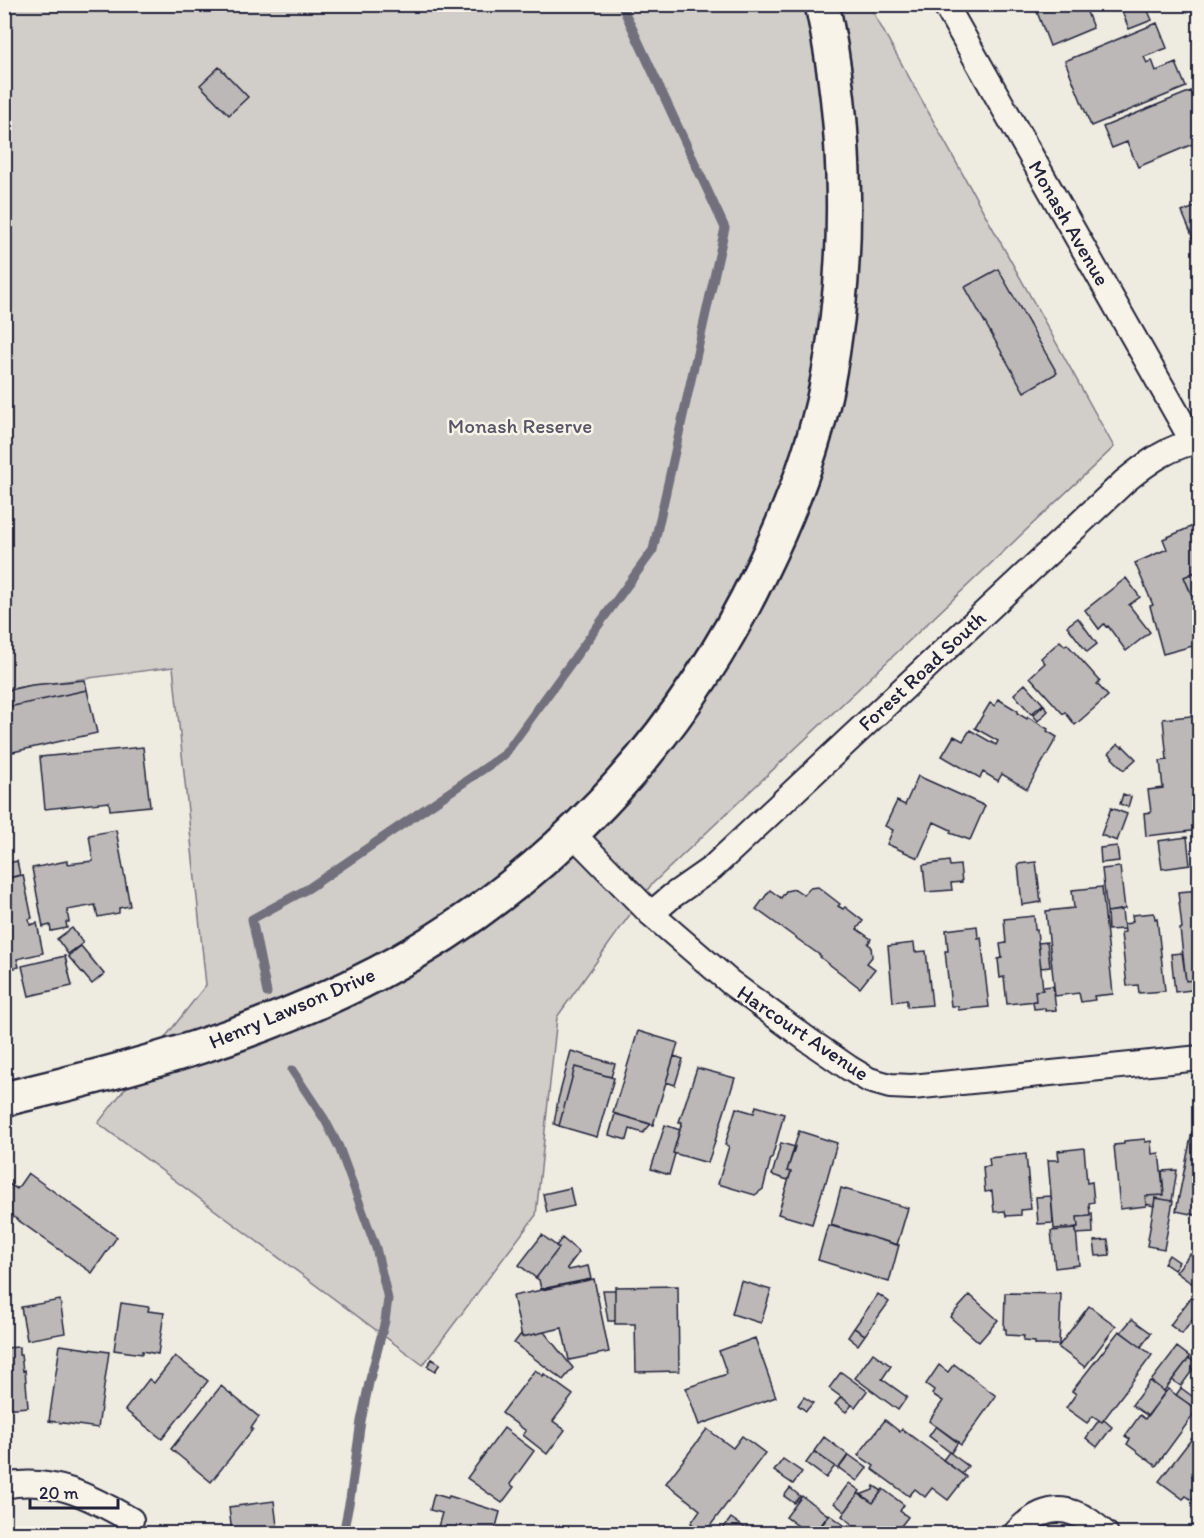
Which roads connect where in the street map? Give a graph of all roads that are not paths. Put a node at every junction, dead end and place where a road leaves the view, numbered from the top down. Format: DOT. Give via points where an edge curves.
graph roads {
  1 [pos="822,4"];
  2 [pos="945,4"];
  3 [pos="1196,442"];
  4 [pos="573,834"];
  5 [pos="651,914"];
  6 [pos="1200,1058"];
  7 [pos="4,1099"];
  8 [pos="4,1486"];
  9 [pos="131,1520"];
  10 [pos="1015,1533"];
  11 [pos="1106,1533"];
  1 -- 4 [label="main road, Henry Lawson Drive" via="837,98 844,215 833,348 812,441 771,551 715,657 650,750"];
  2 -- 3 [label="street, Monash Avenue"];
  3 -- 5 [label="street, Forest Road South" via="1168,451 1125,481 712,868"];
  4 -- 5 [label="street, Harcourt Avenue"];
  4 -- 7 [label="main road, Henry Lawson Drive" via="447,933 328,997 247,1031 164,1058"];
  5 -- 6 [label="street, Harcourt Avenue" via="731,983 808,1040 869,1080 890,1086 938,1086"];
  8 -- 9 [label="street" via="42,1484 69,1489"];
  10 -- 11 [label="street" via="1039,1514 1056,1510 1072,1512"];
}
